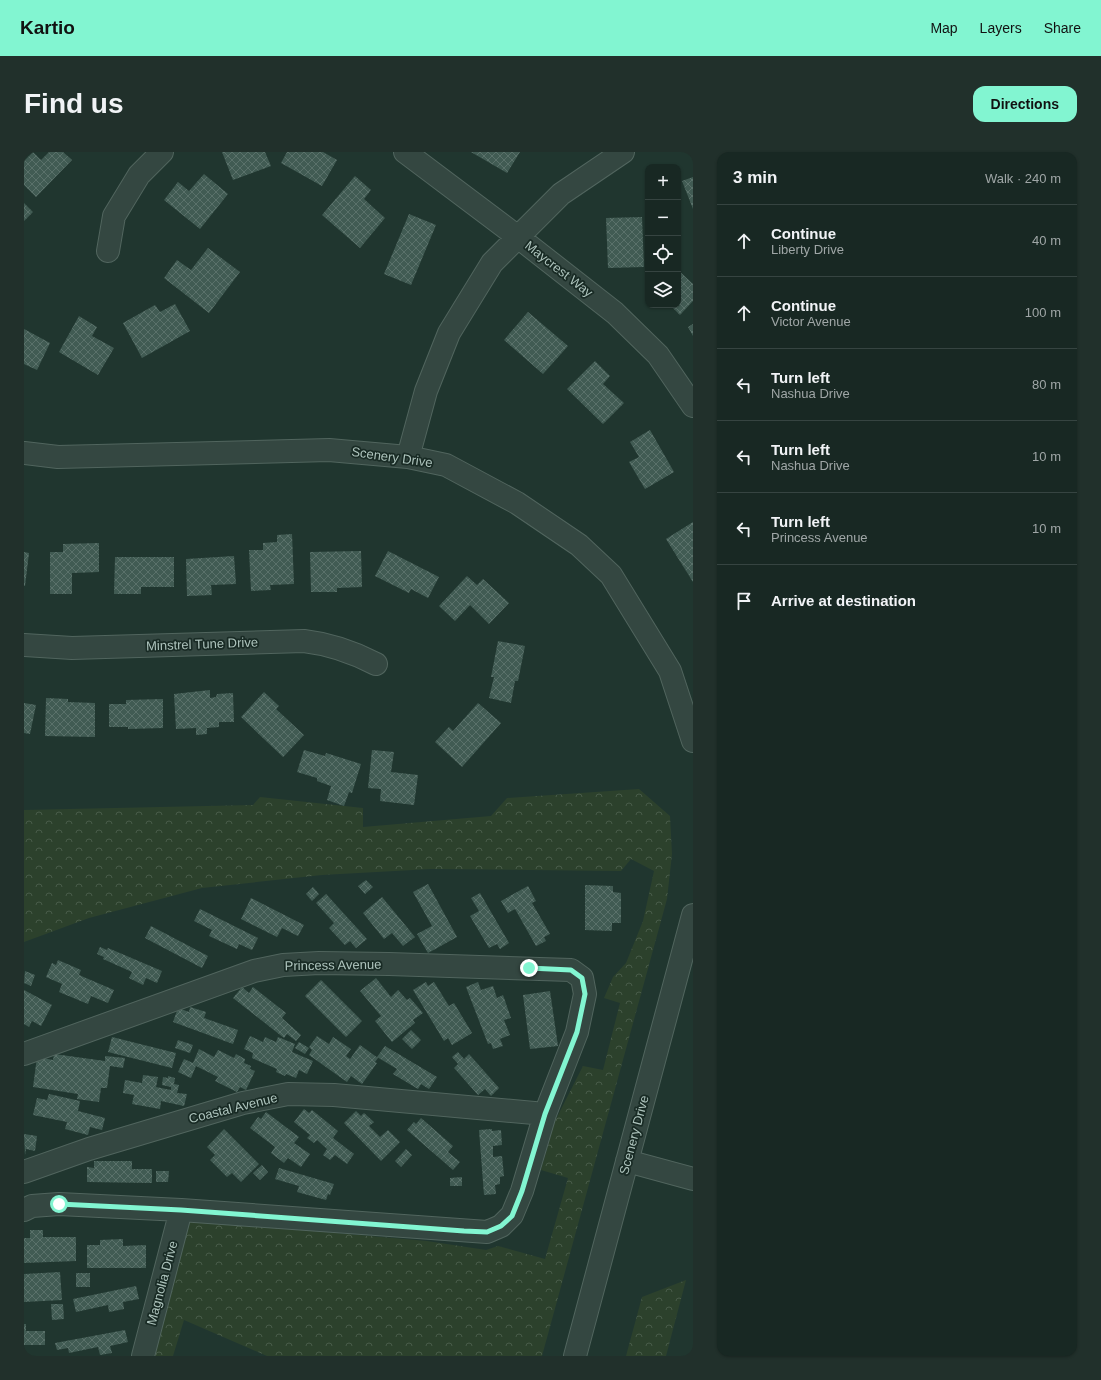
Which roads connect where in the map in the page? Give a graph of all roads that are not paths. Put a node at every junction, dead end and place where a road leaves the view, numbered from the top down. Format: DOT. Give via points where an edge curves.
graph roads {
  1 [pos="162,152"];
  2 [pos="405,152"];
  3 [pos="623,152"];
  4 [pos="518,236"];
  5 [pos="108,251"];
  6 [pos="693,406"];
  7 [pos="24,452"];
  8 [pos="408,457"];
  9 [pos="24,645"];
  10 [pos="376,664"];
  11 [pos="693,741"];
  12 [pos="693,915"];
  13 [pos="24,1054"];
  14 [pos="545,1114"];
  15 [pos="627,1161"];
  16 [pos="24,1172"];
  17 [pos="693,1178"];
  18 [pos="24,1210"];
  19 [pos="181,1210"];
  20 [pos="143,1356"];
  21 [pos="575,1356"];
  1 -- 5 [label="street" via="139,175 114,216"];
  2 -- 4 [label="street, Maycrest Way"];
  3 -- 4 [label="street" via="561,194"];
  4 -- 6 [label="street, Maycrest Way" via="615,313 658,354"];
  4 -- 8 [label="street" via="492,263 449,333 426,391"];
  7 -- 8 [label="street, Scenery Drive" via="58,458 329,450"];
  8 -- 11 [label="street, Scenery Drive" via="446,465 517,502 579,545 610,575 670,672"];
  9 -- 10 [label="street, Minstrel Tune Drive" via="72,648 304,641 338,648"];
  12 -- 15 [label="street, Scenery Drive"];
  13 -- 14 [label="street, Princess Avenue" via="254,971 283,965 381,964 571,970 582,978 585,994 577,1032"];
  14 -- 16 [label="street, Coastal Avenue" via="334,1095 288,1094 235,1105 89,1149"];
  14 -- 19 [label="street" via="512,1216 501,1226 487,1232"];
  15 -- 17 [label="street"];
  15 -- 21 [label="street, Scenery Drive"];
  18 -- 19 [label="street" via="32,1206 59,1204"];
  19 -- 20 [label="street, Magnolia Drive"];
}
